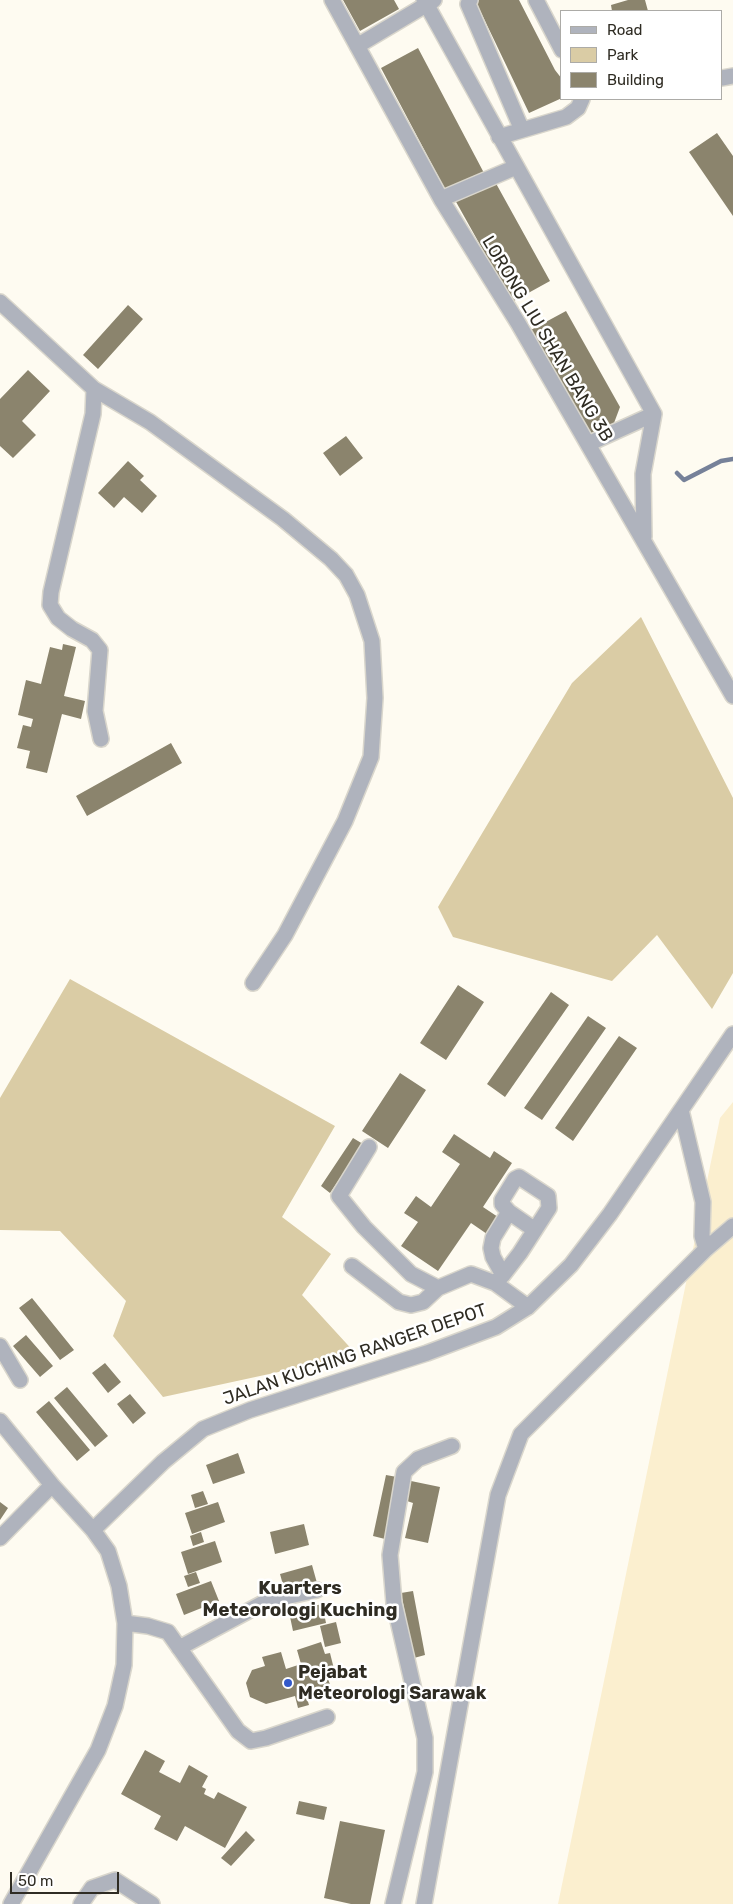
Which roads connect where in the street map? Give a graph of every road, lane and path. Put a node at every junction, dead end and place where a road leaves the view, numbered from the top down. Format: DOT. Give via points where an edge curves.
graph roads {
  1 [pos="332,0"];
  2 [pos="468,1"];
  3 [pos="428,2"];
  4 [pos="542,2"];
  5 [pos="560,45"];
  6 [pos="358,46"];
  7 [pos="582,100"];
  8 [pos="522,130"];
  9 [pos="499,137"];
  10 [pos="516,167"];
  11 [pos="441,199"];
  12 [pos="0,302"];
  13 [pos="94,388"];
  14 [pos="654,414"];
  15 [pos="588,444"];
  16 [pos="644,541"];
  17 [pos="733,696"];
  18 [pos="101,739"];
  19 [pos="253,982"];
  20 [pos="733,1034"];
  21 [pos="681,1110"];
  22 [pos="369,1147"];
  23 [pos="509,1212"];
  24 [pos="733,1226"];
  25 [pos="535,1230"];
  26 [pos="706,1249"];
  27 [pos="352,1266"];
  28 [pos="499,1279"];
  29 [pos="438,1288"];
  30 [pos="528,1307"];
  31 [pos="0,1346"];
  32 [pos="20,1380"];
  33 [pos="0,1420"];
  34 [pos="452,1446"];
  35 [pos="52,1485"];
  36 [pos="93,1530"];
  37 [pos="0,1538"];
  38 [pos="317,1590"];
  39 [pos="125,1623"];
  40 [pos="179,1648"];
  41 [pos="327,1717"];
  42 [pos="11,1904"];
  43 [pos="81,1904"];
  44 [pos="152,1904"];
  45 [pos="393,1904"];
  46 [pos="424,1904"];
  1 -- 6 [label="street, LORONG LIU SHAN BANG 3B"];
  2 -- 8 [label="street"];
  3 -- 6 [label="street"];
  3 -- 9 [label="street"];
  4 -- 5 [label="street"];
  6 -- 11 [label="street, LORONG LIU SHAN BANG 3B"];
  7 -- 8 [label="street" via="578,108 566,117"];
  8 -- 9 [label="street"];
  9 -- 10 [label="street"];
  10 -- 11 [label="street"];
  10 -- 14 [label="street"];
  11 -- 15 [label="street, LORONG LIU SHAN BANG 3B"];
  12 -- 13 [label="street"];
  13 -- 18 [label="street" via="93,414 50,605 58,618 92,640 100,650 95,711"];
  13 -- 19 [label="street" via="150,422 283,519 331,559 357,594 372,641 376,698 371,757 345,821 285,935"];
  14 -- 15 [label="street"];
  14 -- 16 [label="street" via="643,474"];
  15 -- 16 [label="street, LORONG LIU SHAN BANG 3B"];
  16 -- 17 [label="street, LORONG LIU SHAN BANG 3B"];
  20 -- 21 [label="street, JALAN KUCHING RANGER DEPOT"];
  21 -- 26 [label="street" via="703,1202 702,1236"];
  21 -- 30 [label="street, JALAN KUCHING RANGER DEPOT" via="571,1265"];
  22 -- 29 [label="street" via="339,1196 364,1227 411,1274"];
  23 -- 25 [label="street"];
  23 -- 25 [label="street" via="502,1200 519,1177 548,1196 550,1202"];
  23 -- 28 [label="street" via="493,1238 491,1248"];
  24 -- 26 [label="street"];
  25 -- 28 [label="street"];
  26 -- 46 [label="street" via="521,1434 498,1495"];
  27 -- 29 [label="street" via="399,1302 411,1305 423,1302"];
  28 -- 29 [label="street" via="471,1274"];
  28 -- 30 [label="street"];
  30 -- 36 [label="street, JALAN KUCHING RANGER DEPOT" via="496,1327 435,1350 250,1410 203,1429 163,1462"];
  31 -- 32 [label="street"];
  33 -- 35 [label="street"];
  34 -- 45 [label="street" via="418,1459 404,1472 390,1555 394,1603 425,1738 425,1772"];
  35 -- 36 [label="street"];
  35 -- 37 [label="street"];
  36 -- 39 [label="street" via="108,1551 115,1569"];
  38 -- 40 [label="street" via="268,1601"];
  39 -- 40 [label="street" via="168,1632"];
  39 -- 42 [label="street" via="124,1665 115,1706 101,1742"];
  40 -- 41 [label="street" via="238,1731 251,1740"];
  43 -- 44 [label="street" via="92,1888 115,1880"];
}
